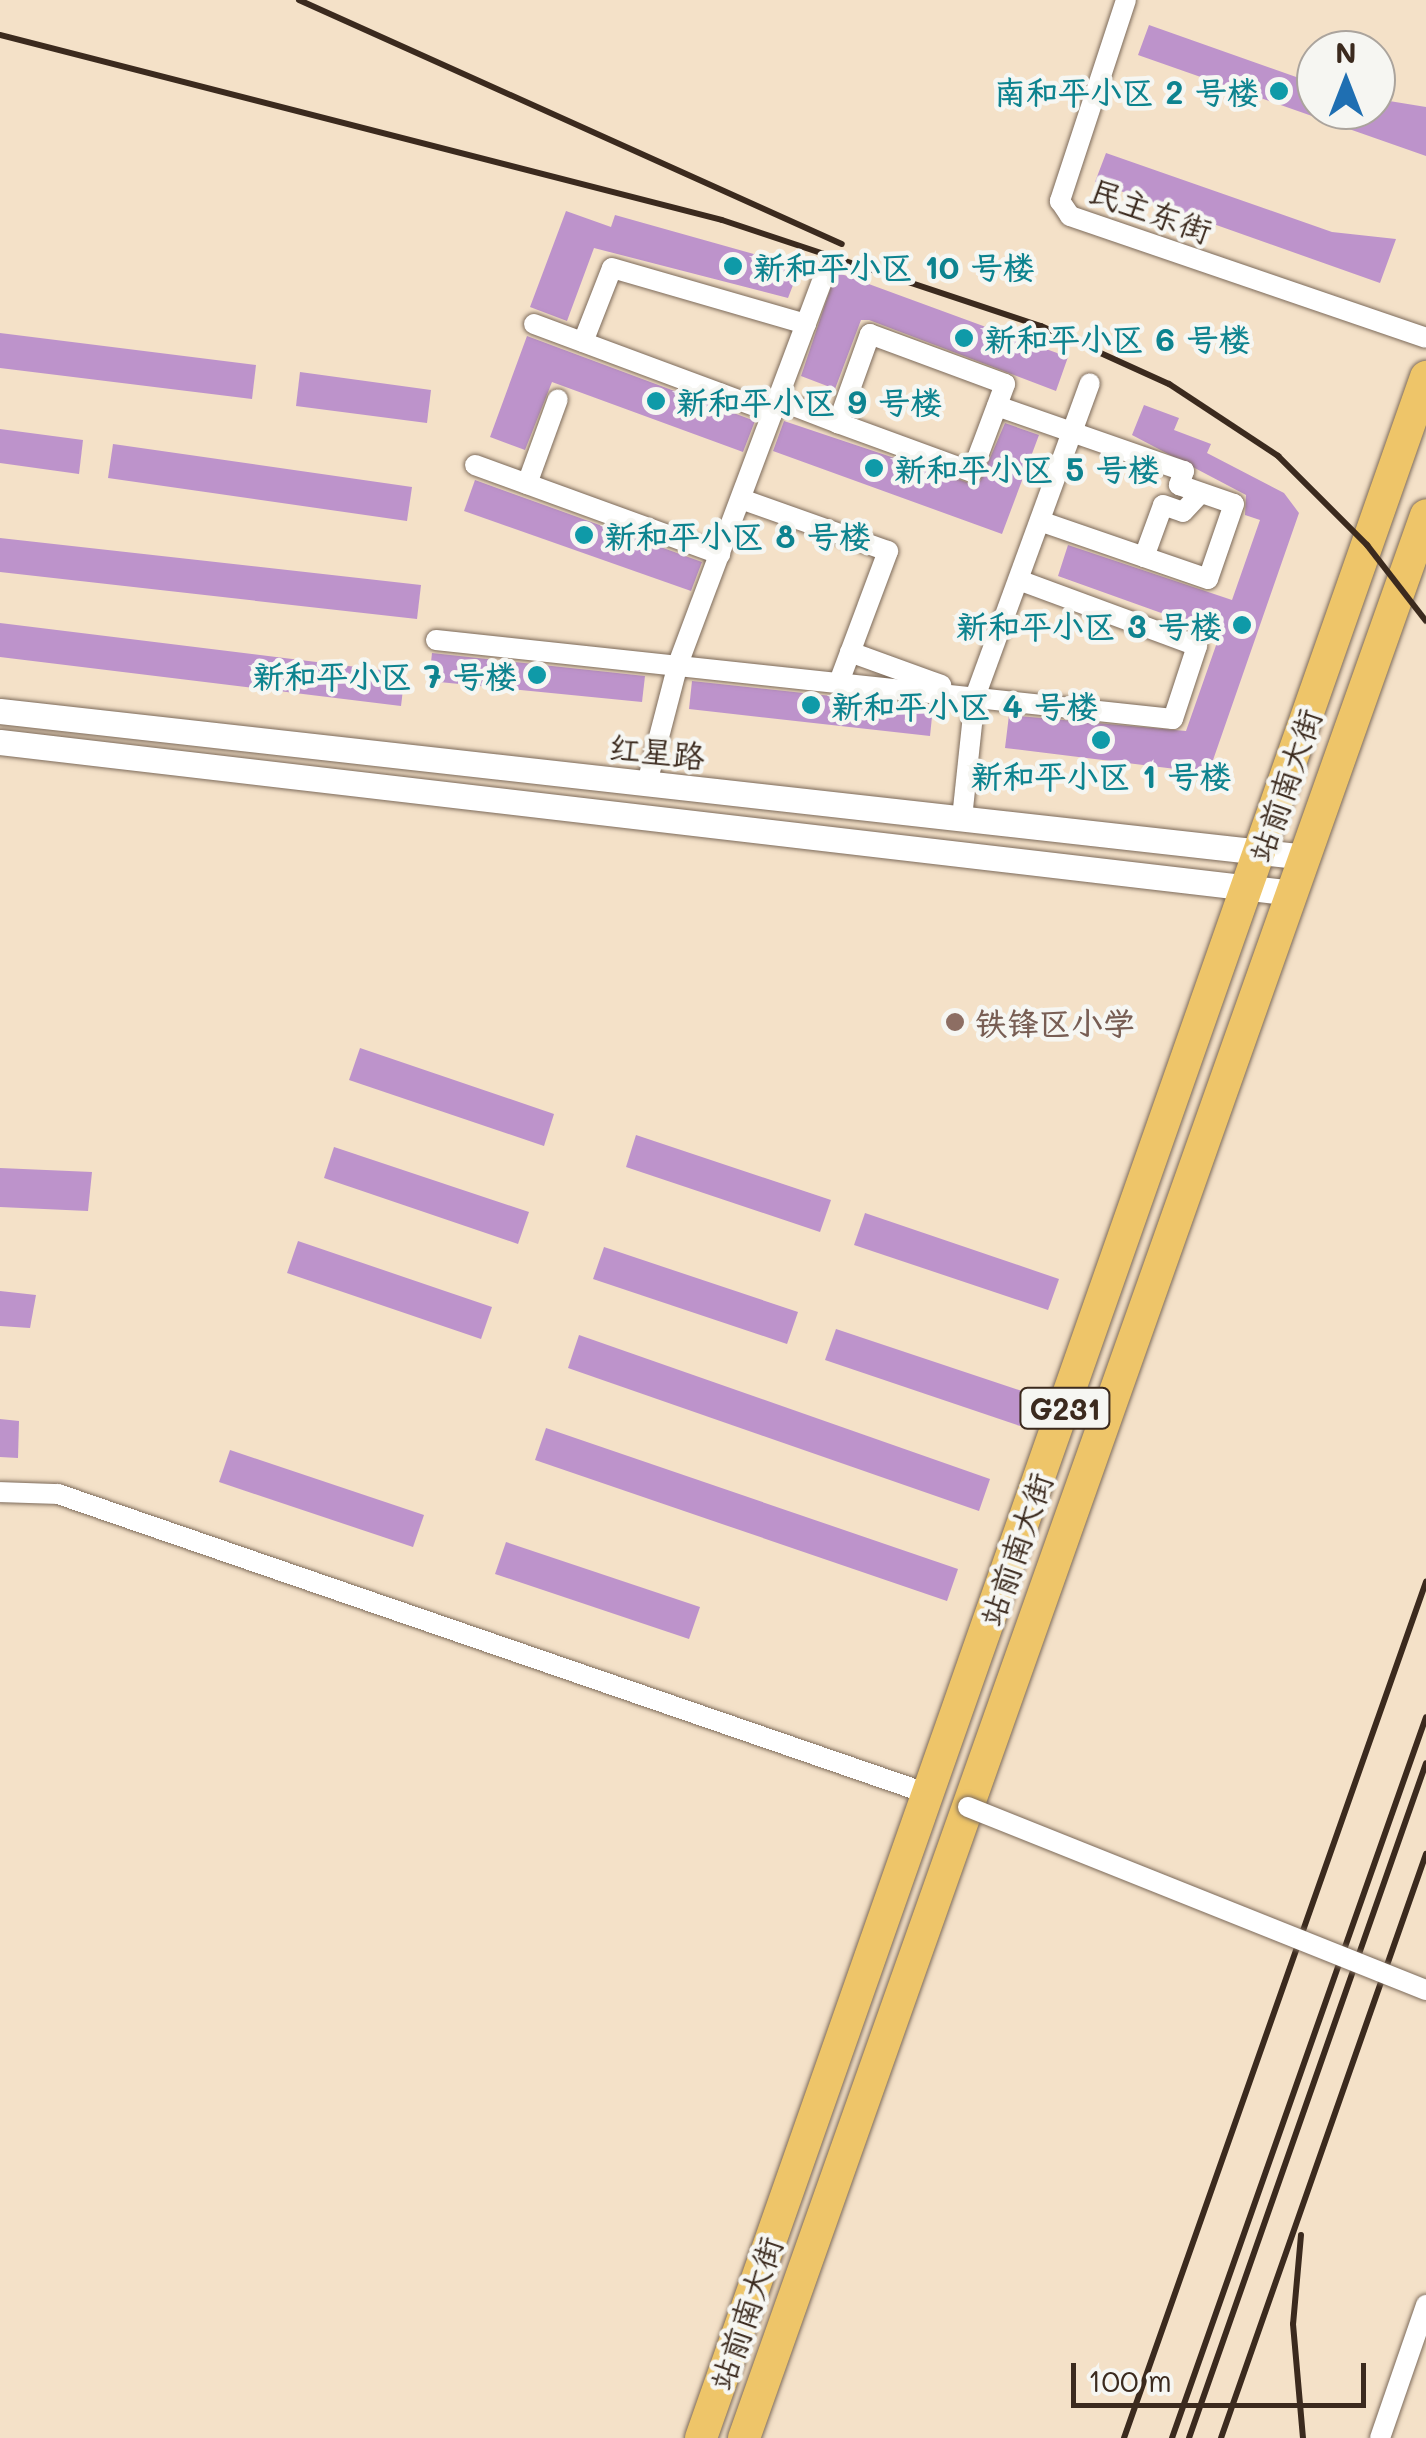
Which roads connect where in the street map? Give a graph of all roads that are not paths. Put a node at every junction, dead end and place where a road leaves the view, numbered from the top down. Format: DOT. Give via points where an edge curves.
graph roads {
  1 [pos="1126,0"];
  2 [pos="822,283"];
  3 [pos="534,324"];
  4 [pos="806,324"];
  5 [pos="1426,338"];
  6 [pos="583,342"];
  7 [pos="1426,377"];
  8 [pos="1090,384"];
  9 [pos="558,400"];
  10 [pos="997,406"];
  11 [pos="775,407"];
  12 [pos="838,423"];
  13 [pos="1072,432"];
  14 [pos="475,465"];
  15 [pos="527,484"];
  16 [pos="1201,492"];
  17 [pos="740,499"];
  18 [pos="1426,515"];
  19 [pos="1040,521"];
  20 [pos="720,554"];
  21 [pos="1144,557"];
  22 [pos="1018,580"];
  23 [pos="436,640"];
  24 [pos="850,652"];
  25 [pos="678,664"];
  26 [pos="840,682"];
  27 [pos="976,698"];
  28 [pos="0,711"];
  29 [pos="0,742"];
  30 [pos="647,783"];
  31 [pos="962,818"];
  32 [pos="1261,851"];
  33 [pos="1306,856"];
  34 [pos="1249,888"];
  35 [pos="1293,894"];
  36 [pos="0,1492"];
  37 [pos="928,1794"];
  38 [pos="968,1807"];
  39 [pos="1426,1990"];
  40 [pos="1426,2305"];
  41 [pos="701,2438"];
  42 [pos="744,2438"];
  43 [pos="1380,2438"];
  1 -- 5 [label="street, 民主东街" via="1060,202 1070,216"];
  2 -- 4 [label="street"];
  3 -- 6 [label="street"];
  4 -- 6 [label="street" via="612,268"];
  4 -- 11 [label="street"];
  6 -- 11 [label="street"];
  7 -- 32 [label="highway, 站前南大街 / G231"];
  8 -- 13 [label="street"];
  9 -- 15 [label="street"];
  10 -- 12 [label="street" via="972,472"];
  10 -- 12 [label="street" via="1005,384 870,334"];
  10 -- 13 [label="street"];
  11 -- 12 [label="street"];
  11 -- 17 [label="street"];
  13 -- 16 [label="street" via="1184,471 1179,485"];
  13 -- 19 [label="street"];
  14 -- 15 [label="street"];
  15 -- 20 [label="street"];
  16 -- 21 [label="street" via="1183,512 1163,505"];
  16 -- 21 [label="street" via="1234,504 1208,580"];
  17 -- 20 [label="street"];
  17 -- 24 [label="street" via="888,551"];
  18 -- 33 [label="highway, 站前南大街 / G231"];
  19 -- 21 [label="street"];
  19 -- 22 [label="street"];
  20 -- 25 [label="street"];
  22 -- 27 [label="street"];
  22 -- 27 [label="street" via="1197,646 1173,719"];
  23 -- 25 [label="street"];
  24 -- 26 [label="street"];
  24 -- 27 [label="street"];
  25 -- 26 [label="street"];
  25 -- 30 [label="street"];
  26 -- 27 [label="street"];
  27 -- 31 [label="street"];
  28 -- 30 [label="street, 红星路"];
  29 -- 34 [label="street, 红星路"];
  30 -- 31 [label="street, 红星路"];
  31 -- 32 [label="street, 红星路"];
  32 -- 33 [label="street, 红星路"];
  32 -- 34 [label="highway, 站前南大街 / G231"];
  33 -- 35 [label="highway, 站前南大街 / G231"];
  34 -- 35 [label="street, 红星路"];
  34 -- 37 [label="highway, 站前南大街 / G231"];
  35 -- 38 [label="highway, 站前南大街 / G231"];
  36 -- 37 [label="street" via="58,1494"];
  37 -- 41 [label="highway, 站前南大街 / G231"];
  38 -- 39 [label="street, bridge"];
  38 -- 42 [label="highway, 站前南大街 / G231"];
  40 -- 43 [label="street"];
}
